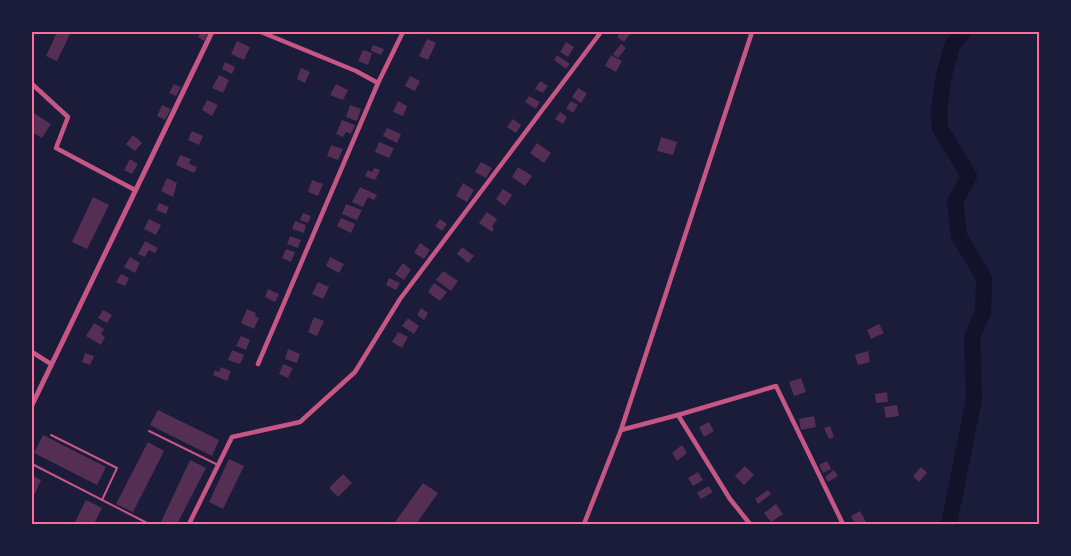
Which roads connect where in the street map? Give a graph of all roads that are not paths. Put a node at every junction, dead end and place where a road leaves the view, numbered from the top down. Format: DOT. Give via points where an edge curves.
graph roads {
  1 [pos="212,32"];
  2 [pos="261,32"];
  3 [pos="403,32"];
  4 [pos="601,32"];
  5 [pos="752,32"];
  6 [pos="378,83"];
  7 [pos="32,84"];
  8 [pos="135,190"];
  9 [pos="32,352"];
  10 [pos="51,364"];
  11 [pos="258,364"];
  12 [pos="32,405"];
  13 [pos="678,415"];
  14 [pos="149,430"];
  15 [pos="621,430"];
  16 [pos="51,435"];
  17 [pos="32,464"];
  18 [pos="218,465"];
  19 [pos="102,500"];
  20 [pos="149,525"];
  21 [pos="189,525"];
  22 [pos="584,525"];
  23 [pos="750,525"];
  24 [pos="843,525"];
  1 -- 8 [label="street"];
  2 -- 6 [label="street" via="357,70"];
  3 -- 6 [label="street"];
  4 -- 18 [label="street" via="400,299 355,372 300,422 232,437"];
  5 -- 15 [label="street"];
  6 -- 11 [label="street"];
  7 -- 8 [label="street" via="68,117 56,148"];
  8 -- 10 [label="street"];
  9 -- 10 [label="street"];
  10 -- 12 [label="street"];
  13 -- 15 [label="street"];
  13 -- 23 [label="street"];
  13 -- 24 [label="street" via="776,386"];
  14 -- 18 [label="lane"];
  15 -- 22 [label="street"];
  16 -- 19 [label="lane" via="117,468"];
  17 -- 19 [label="lane"];
  18 -- 21 [label="street"];
  19 -- 20 [label="lane"];
}
